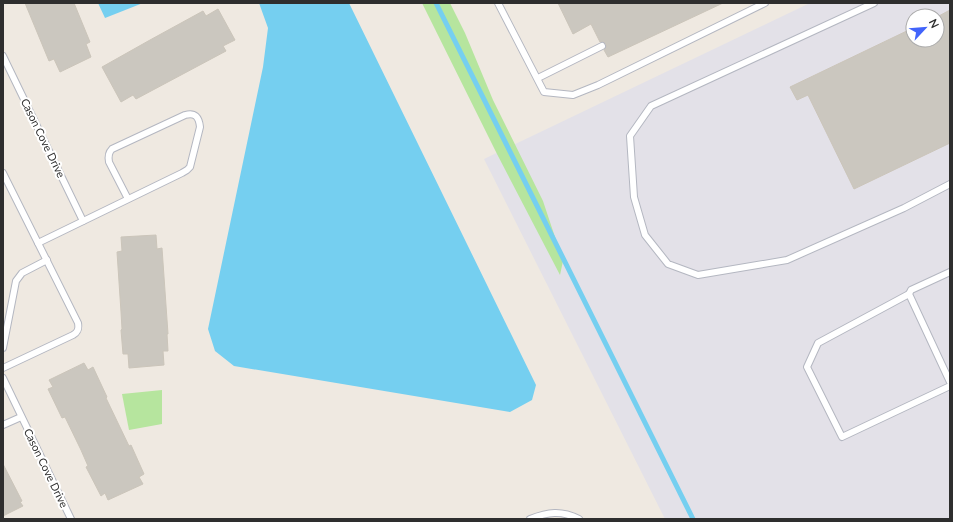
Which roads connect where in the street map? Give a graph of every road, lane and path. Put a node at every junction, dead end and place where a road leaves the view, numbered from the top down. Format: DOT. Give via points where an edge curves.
graph roads {
  1 [pos="498,3"];
  2 [pos="765,3"];
  3 [pos="874,3"];
  4 [pos="602,46"];
  5 [pos="3,56"];
  6 [pos="538,78"];
  7 [pos="3,173"];
  8 [pos="950,184"];
  9 [pos="128,199"];
  10 [pos="83,221"];
  11 [pos="38,243"];
  12 [pos="47,260"];
  13 [pos="950,272"];
  14 [pos="909,294"];
  15 [pos="5,323"];
  16 [pos="3,348"];
  17 [pos="950,365"];
  18 [pos="3,368"];
  19 [pos="944,368"];
  20 [pos="3,378"];
  21 [pos="950,382"];
  22 [pos="950,386"];
  23 [pos="22,416"];
  24 [pos="3,425"];
  25 [pos="70,519"];
  26 [pos="530,519"];
  27 [pos="579,519"];
  1 -- 6 [label="lane"];
  2 -- 6 [label="lane" via="573,95 544,92"];
  3 -- 8 [label="lane" via="650,106 630,136 634,197 645,235 668,264 698,275 706,274 787,260 904,208"];
  4 -- 6 [label="lane"];
  5 -- 10 [label="lane, Cason Cove Drive"];
  7 -- 11 [label="lane"];
  9 -- 9 [label="lane" via="187,170 192,161 200,127 196,116 185,115 112,149 109,162"];
  9 -- 10 [label="lane"];
  10 -- 11 [label="lane"];
  11 -- 12 [label="lane"];
  12 -- 15 [label="lane" via="22,273 18,279"];
  12 -- 18 [label="lane" via="78,323 78,331"];
  13 -- 14 [label="lane" via="911,290"];
  14 -- 19 [label="lane"];
  14 -- 22 [label="lane" via="818,343 807,367 842,437"];
  15 -- 16 [label="lane"];
  17 -- 19 [label="lane"];
  19 -- 21 [label="lane"];
  20 -- 23 [label="lane, Cason Cove Drive"];
  23 -- 24 [label="lane, Cason Cove Drive"];
  23 -- 25 [label="lane, Cason Cove Drive"];
  26 -- 27 [label="lane" via="549,513 566,513"];
}
